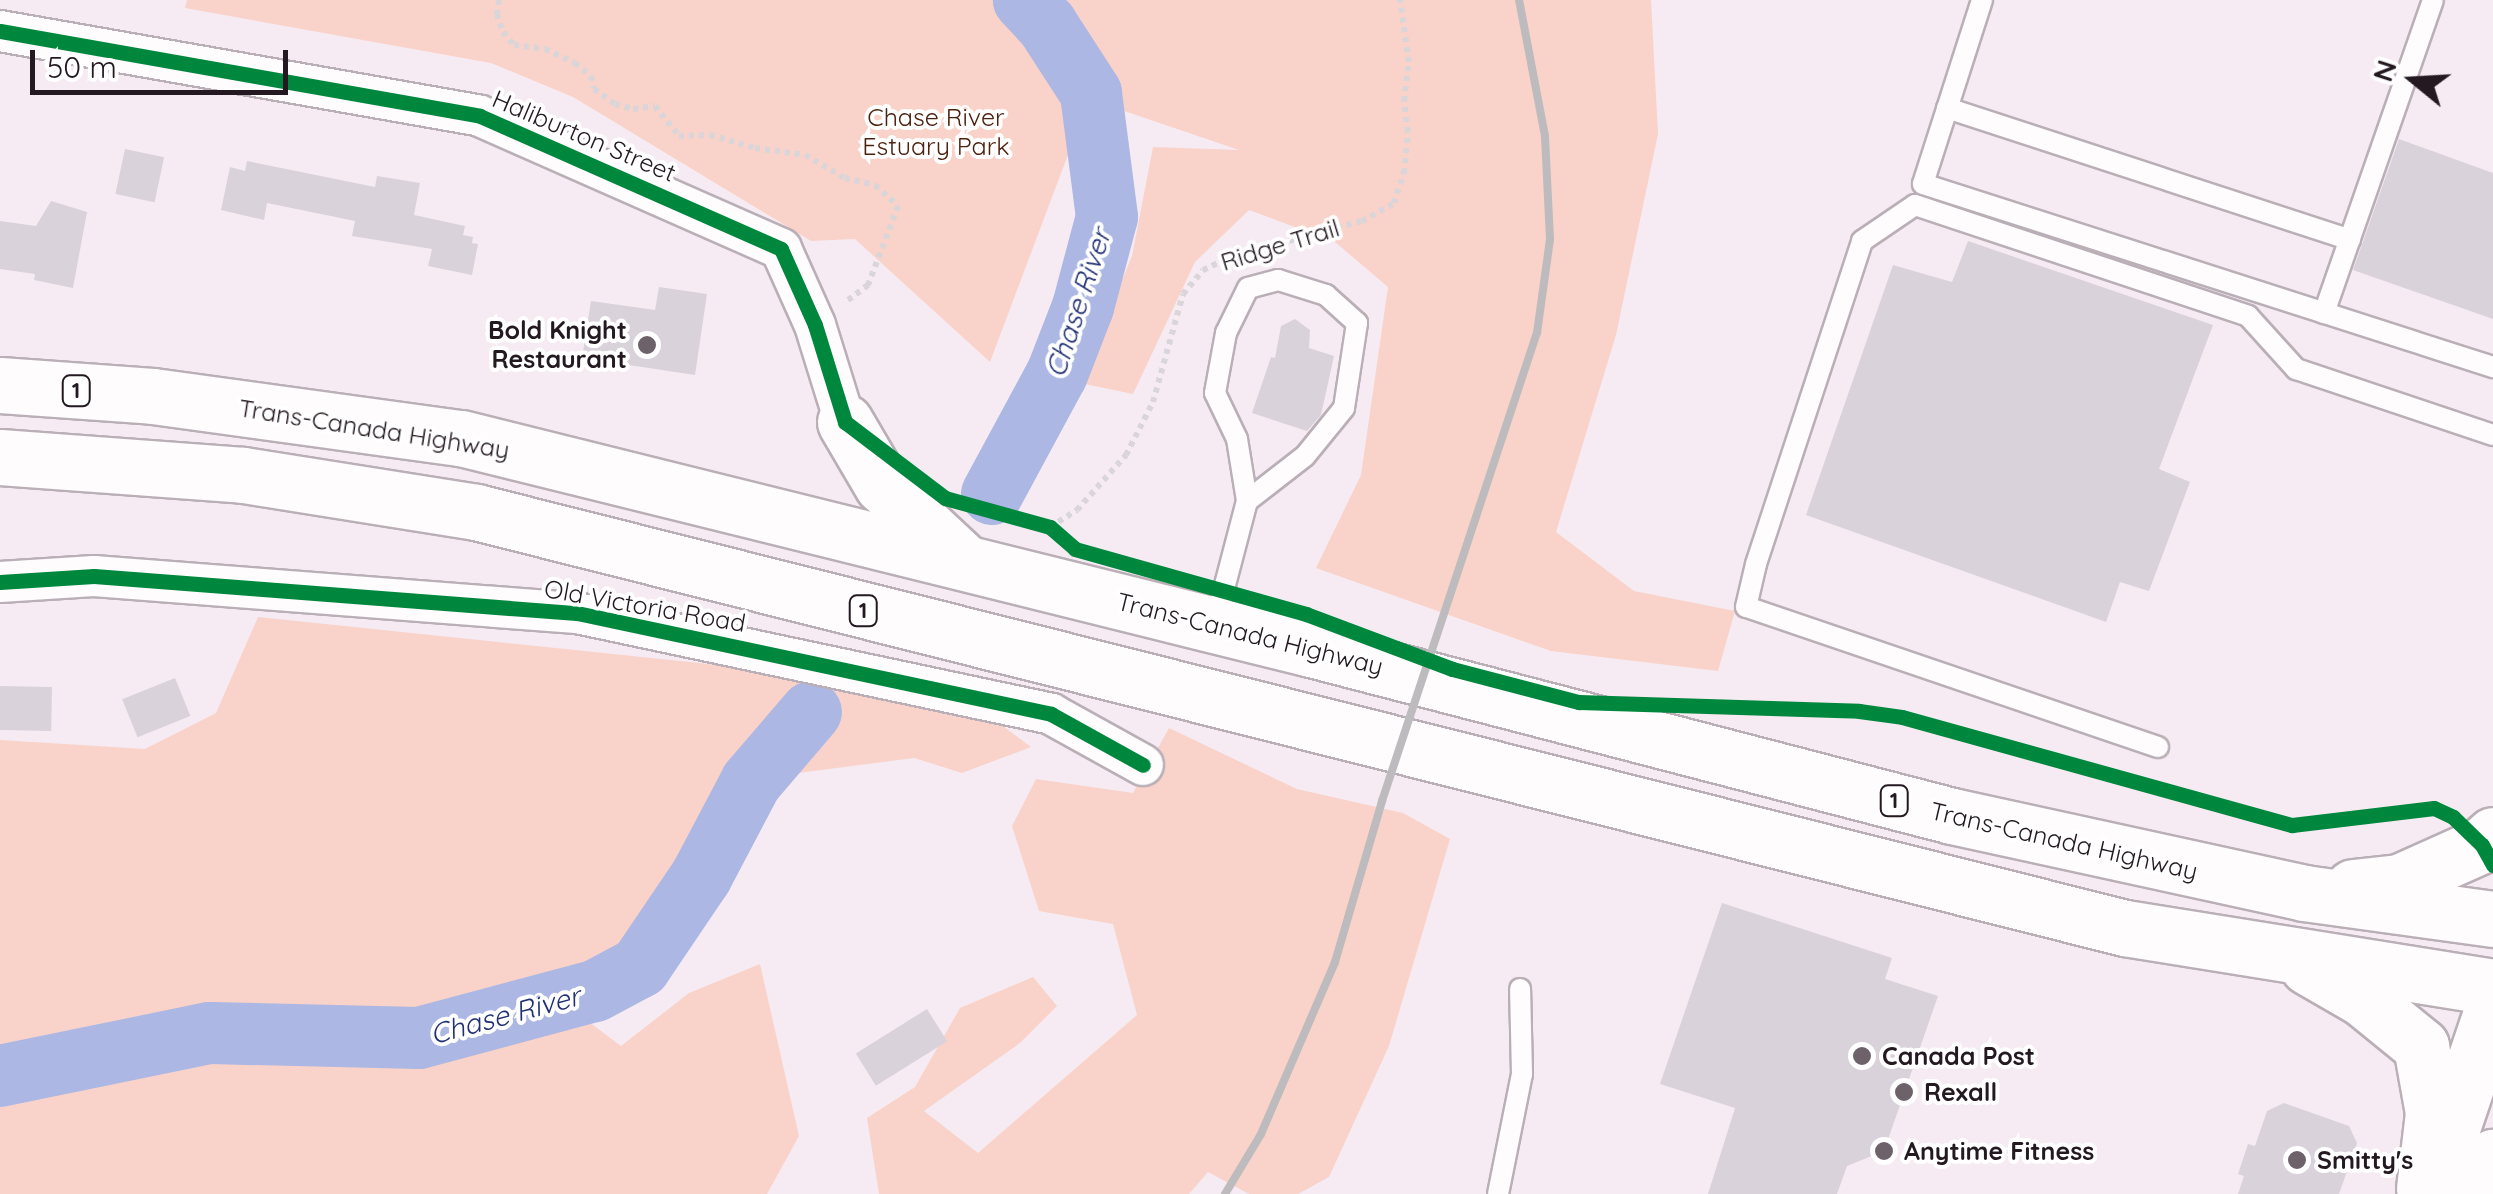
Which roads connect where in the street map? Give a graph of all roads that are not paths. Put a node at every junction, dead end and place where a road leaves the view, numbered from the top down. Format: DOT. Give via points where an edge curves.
graph roads {
  1 [pos="1982,0"];
  2 [pos="2433,0"];
  3 [pos="0,30"];
  4 [pos="1947,108"];
  5 [pos="2350,240"];
  6 [pos="2324,312"];
  7 [pos="2493,367"];
  8 [pos="0,385"];
  9 [pos="845,422"];
  10 [pos="2493,435"];
  11 [pos="0,457"];
  12 [pos="1247,501"];
  13 [pos="966,563"];
  14 [pos="0,582"];
  15 [pos="1215,625"];
  16 [pos="2158,747"];
  17 [pos="1143,765"];
  18 [pos="2493,835"];
  19 [pos="2304,893"];
  20 [pos="2493,918"];
  21 [pos="2292,958"];
  22 [pos="2493,987"];
  23 [pos="1520,988"];
  24 [pos="2493,1007"];
  25 [pos="2493,1096"];
  26 [pos="2493,1157"];
  27 [pos="2448,1192"];
  28 [pos="1498,1194"];
  1 -- 4 [label="lane"];
  2 -- 5 [label="lane"];
  3 -- 9 [label="street, Haliburton Street" via="480,116 781,250 815,325"];
  4 -- 5 [label="lane"];
  4 -- 6 [label="lane" via="1923,184"];
  5 -- 6 [label="lane"];
  6 -- 7 [label="lane"];
  8 -- 13 [label="main road, Trans-Canada Highway / 1" via="152,396 461,438"];
  9 -- 13 [label="main road" via="882,485"];
  10 -- 16 [label="lane" via="2296,369 2248,316 1915,205 1862,241 1746,607"];
  11 -- 21 [label="main road, 1" via="243,475 476,512 1934,883"];
  12 -- 12 [label="lane" via="1306,456 1344,408 1357,323 1326,294 1278,280 1248,288 1226,334 1215,392 1237,439"];
  12 -- 15 [label="lane"];
  13 -- 15 [label="main road, Trans-Canada Highway / 1"];
  14 -- 17 [label="street, Old Victoria Road" via="94,576 577,613 1052,714"];
  15 -- 19 [label="main road, Trans-Canada Highway / 1" via="1952,816"];
  18 -- 19 [label="main road" via="2399,882"];
  19 -- 20 [label="main road, Trans-Canada Highway / 1"];
  21 -- 22 [label="main road, 1"];
  21 -- 27 [label="main road" via="2362,998 2421,1046"];
  23 -- 28 [label="lane" via="1522,1074"];
  24 -- 27 [label="main road" via="2450,1134"];
  25 -- 27 [label="main road"];
  26 -- 27 [label="main road"];
}
